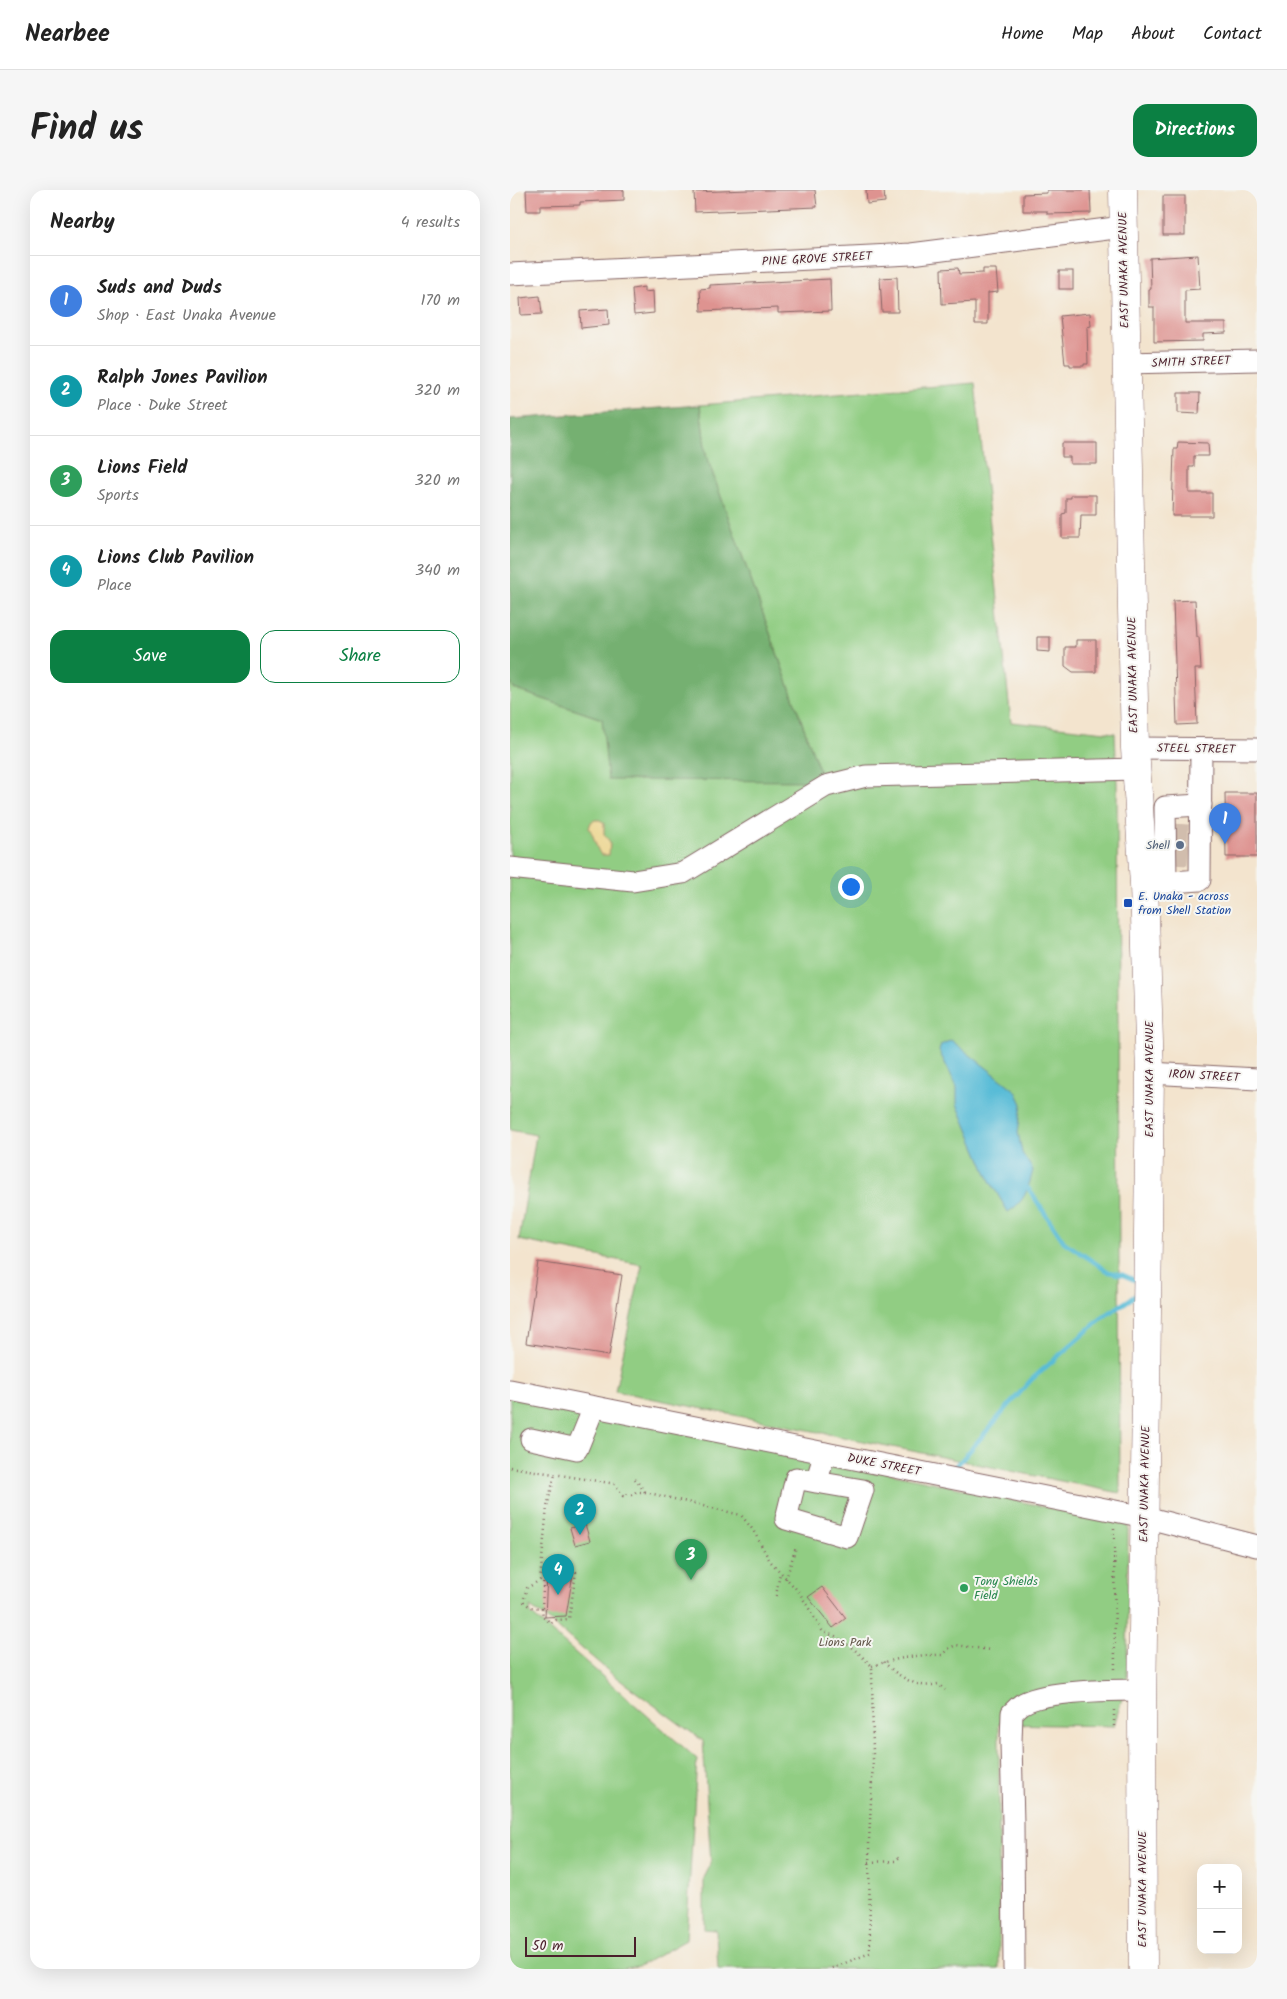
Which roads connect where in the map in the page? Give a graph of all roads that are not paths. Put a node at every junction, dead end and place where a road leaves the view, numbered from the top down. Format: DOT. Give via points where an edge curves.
graph roads {
  1 [pos="1123,190"];
  2 [pos="1122,227"];
  3 [pos="510,274"];
  4 [pos="1257,360"];
  5 [pos="1126,363"];
  6 [pos="1201,749"];
  7 [pos="1257,750"];
  8 [pos="1136,768"];
  9 [pos="1201,804"];
  10 [pos="1165,807"];
  11 [pos="1181,845"];
  12 [pos="510,868"];
  13 [pos="1155,883"];
  14 [pos="1150,1074"];
  15 [pos="1257,1079"];
  16 [pos="510,1390"];
  17 [pos="594,1407"];
  18 [pos="531,1439"];
  19 [pos="825,1453"];
  20 [pos="816,1482"];
  21 [pos="1144,1517"];
  22 [pos="1257,1546"];
  23 [pos="1142,1690"];
  24 [pos="1014,1969"];
  25 [pos="1143,1969"];
  1 -- 2 [label="main road, EAST UNAKA AVENUE"];
  2 -- 3 [label="street, PINE GROVE STREET" via="911,254"];
  2 -- 5 [label="main road, EAST UNAKA AVENUE"];
  4 -- 5 [label="street, SMITH STREET"];
  5 -- 8 [label="main road, EAST UNAKA AVENUE"];
  6 -- 7 [label="street, STEEL STREET"];
  6 -- 8 [label="street, STEEL STREET"];
  6 -- 9 [label="street"];
  8 -- 10 [label="street"];
  8 -- 12 [label="street, STEEL STREET" via="866,776 826,786 683,873 633,881"];
  8 -- 13 [label="main road, EAST UNAKA AVENUE"];
  9 -- 10 [label="street"];
  9 -- 11 [label="street"];
  10 -- 11 [label="street"];
  11 -- 13 [label="street"];
  11 -- 13 [label="street" via="1200,880"];
  13 -- 14 [label="main road, EAST UNAKA AVENUE"];
  14 -- 15 [label="street, IRON STREET"];
  14 -- 21 [label="main road, EAST UNAKA AVENUE"];
  16 -- 17 [label="street, DUKE STREET"];
  17 -- 18 [label="street" via="577,1449"];
  17 -- 19 [label="street, DUKE STREET"];
  19 -- 20 [label="street"];
  19 -- 21 [label="street, DUKE STREET"];
  21 -- 22 [label="street, DUKE STREET"];
  21 -- 23 [label="main road, EAST UNAKA AVENUE"];
  23 -- 24 [label="street" via="1047,1695 1023,1703 1012,1713"];
  23 -- 25 [label="main road, EAST UNAKA AVENUE"];
}
